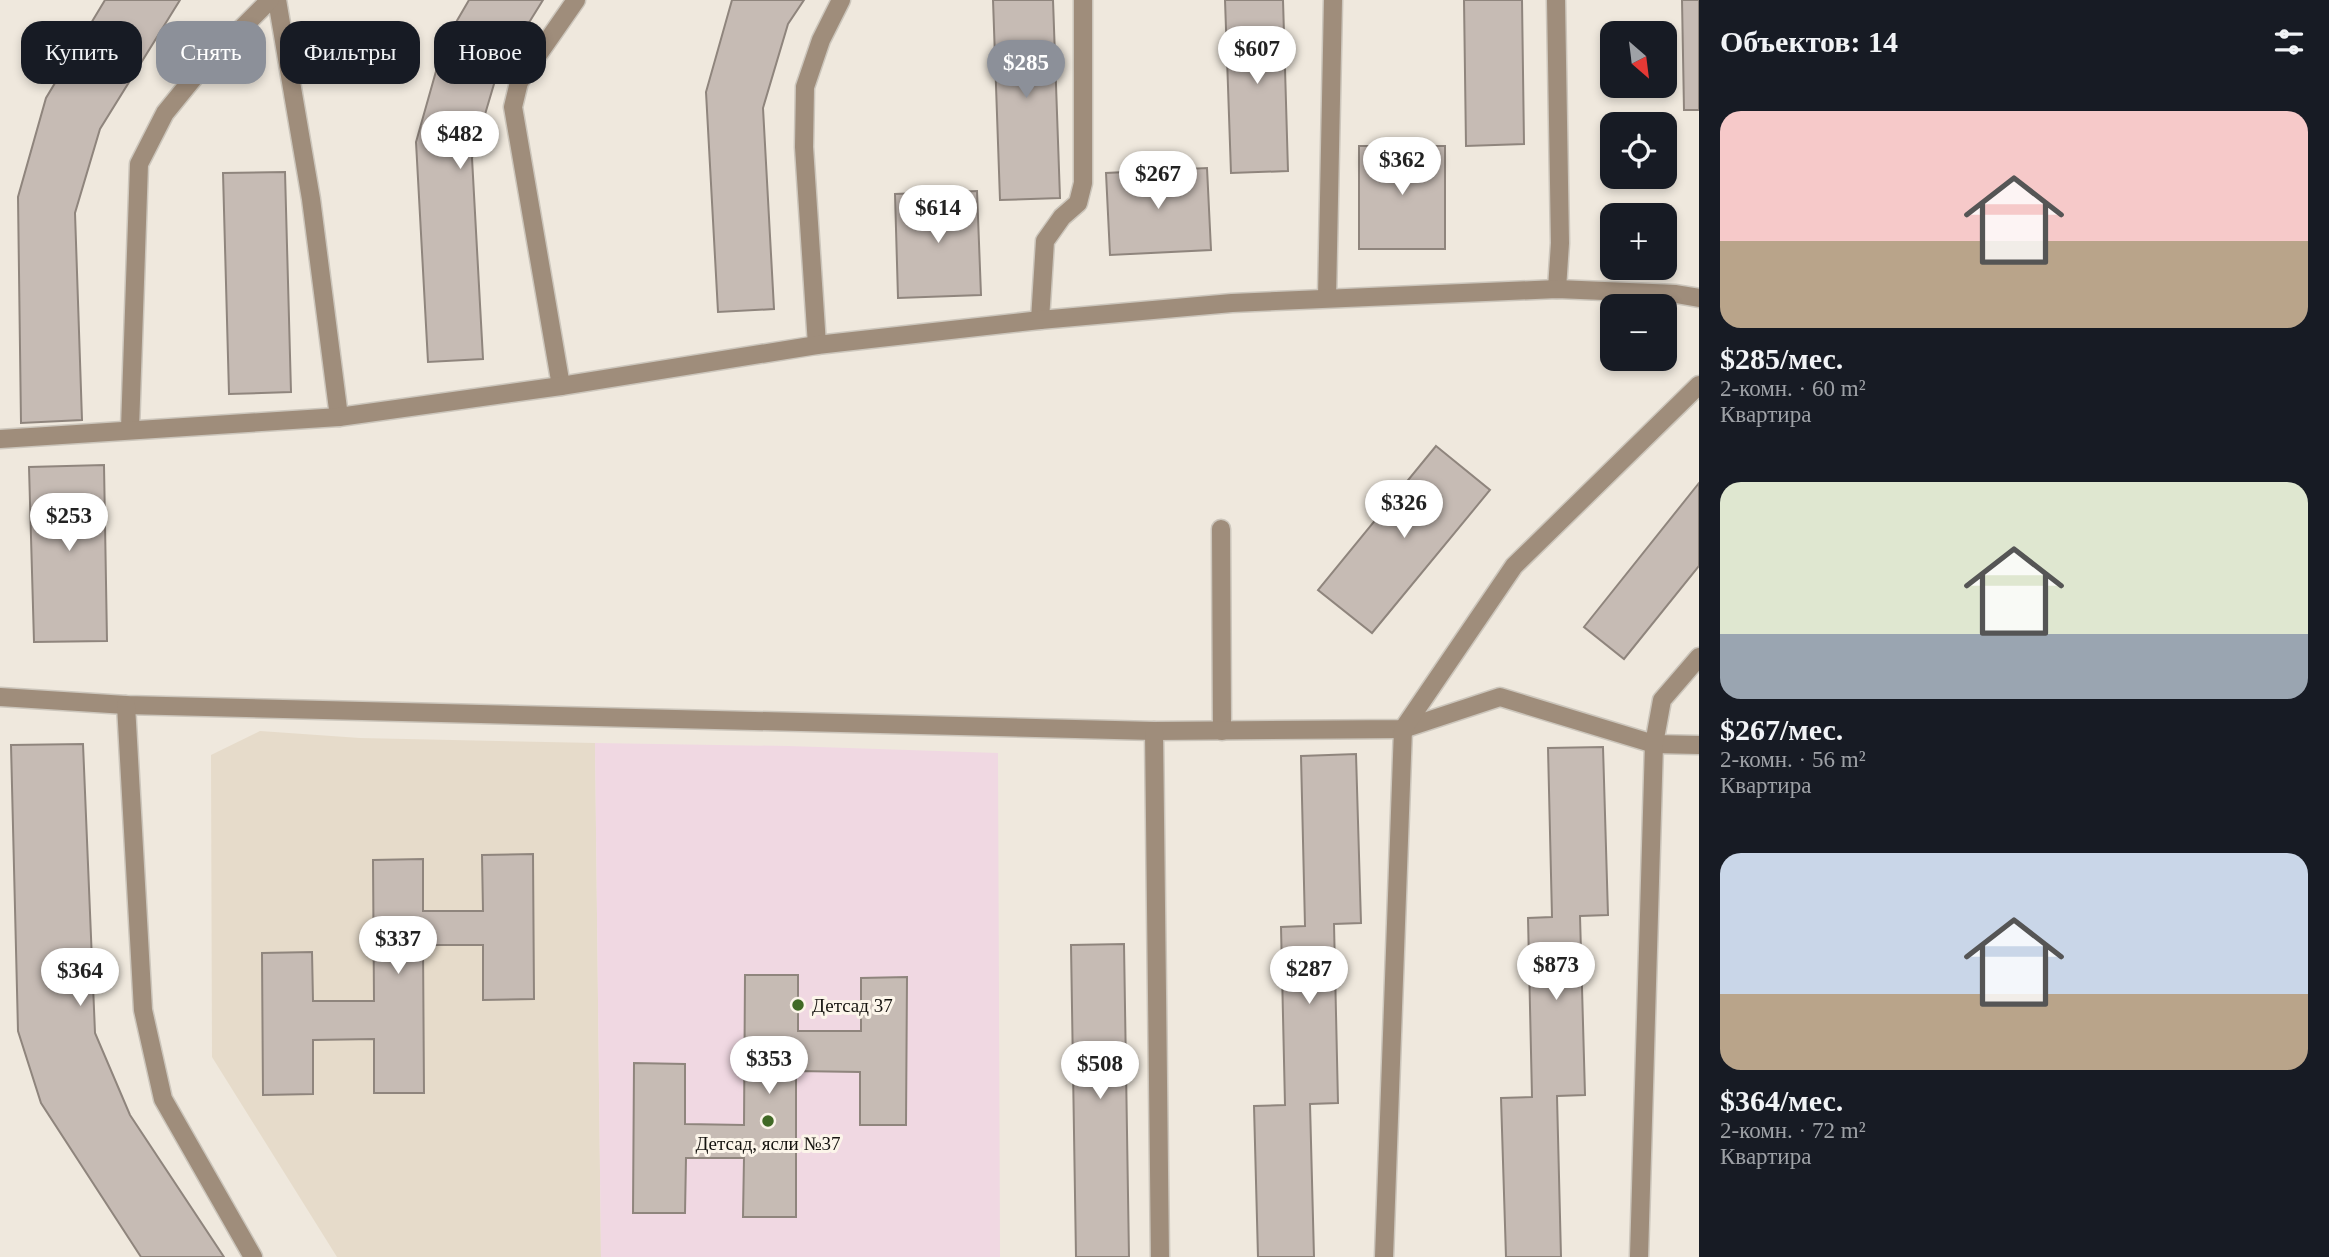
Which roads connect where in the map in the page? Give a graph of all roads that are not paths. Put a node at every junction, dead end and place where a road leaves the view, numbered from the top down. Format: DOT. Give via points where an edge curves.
graph roads {
  1 [pos="270,0"];
  2 [pos="277,0"];
  3 [pos="576,0"];
  4 [pos="841,0"];
  5 [pos="1083,0"];
  6 [pos="1333,0"];
  7 [pos="1556,0"];
  8 [pos="1557,289"];
  9 [pos="1327,298"];
  10 [pos="1699,298"];
  11 [pos="1040,320"];
  12 [pos="817,345"];
  13 [pos="1699,385"];
  14 [pos="562,386"];
  15 [pos="339,417"];
  16 [pos="130,429"];
  17 [pos="0,439"];
  18 [pos="1221,529"];
  19 [pos="1699,657"];
  20 [pos="0,697"];
  21 [pos="126,705"];
  22 [pos="1403,729"];
  23 [pos="1222,730"];
  24 [pos="1154,731"];
  25 [pos="1654,744"];
  26 [pos="1699,745"];
  27 [pos="253,1257"];
  28 [pos="1160,1257"];
  29 [pos="1384,1257"];
  30 [pos="1639,1257"];
  1 -- 16 [label="street" via="200,70 165,113 139,164"];
  2 -- 15 [label="street" via="311,199"];
  3 -- 14 [label="street" via="519,82 513,107"];
  4 -- 12 [label="street" via="805,87 804,147"];
  5 -- 11 [label="street" via="1083,183 1078,203 1045,241"];
  6 -- 9 [label="street"];
  7 -- 8 [label="street"];
  8 -- 9 [label="street"];
  8 -- 10 [label="street"];
  9 -- 11 [label="street"];
  11 -- 12 [label="street"];
  12 -- 14 [label="street"];
  13 -- 22 [label="street" via="1514,566"];
  14 -- 15 [label="street"];
  15 -- 16 [label="street"];
  16 -- 17 [label="street"];
  18 -- 23 [label="street"];
  19 -- 25 [label="street" via="1662,701"];
  20 -- 21 [label="street"];
  21 -- 24 [label="street"];
  21 -- 27 [label="street" via="143,1010 163,1099"];
  22 -- 23 [label="street"];
  22 -- 25 [label="street" via="1500,697"];
  22 -- 29 [label="street"];
  23 -- 24 [label="street"];
  24 -- 28 [label="street"];
  25 -- 26 [label="street"];
  25 -- 30 [label="street"];
}
